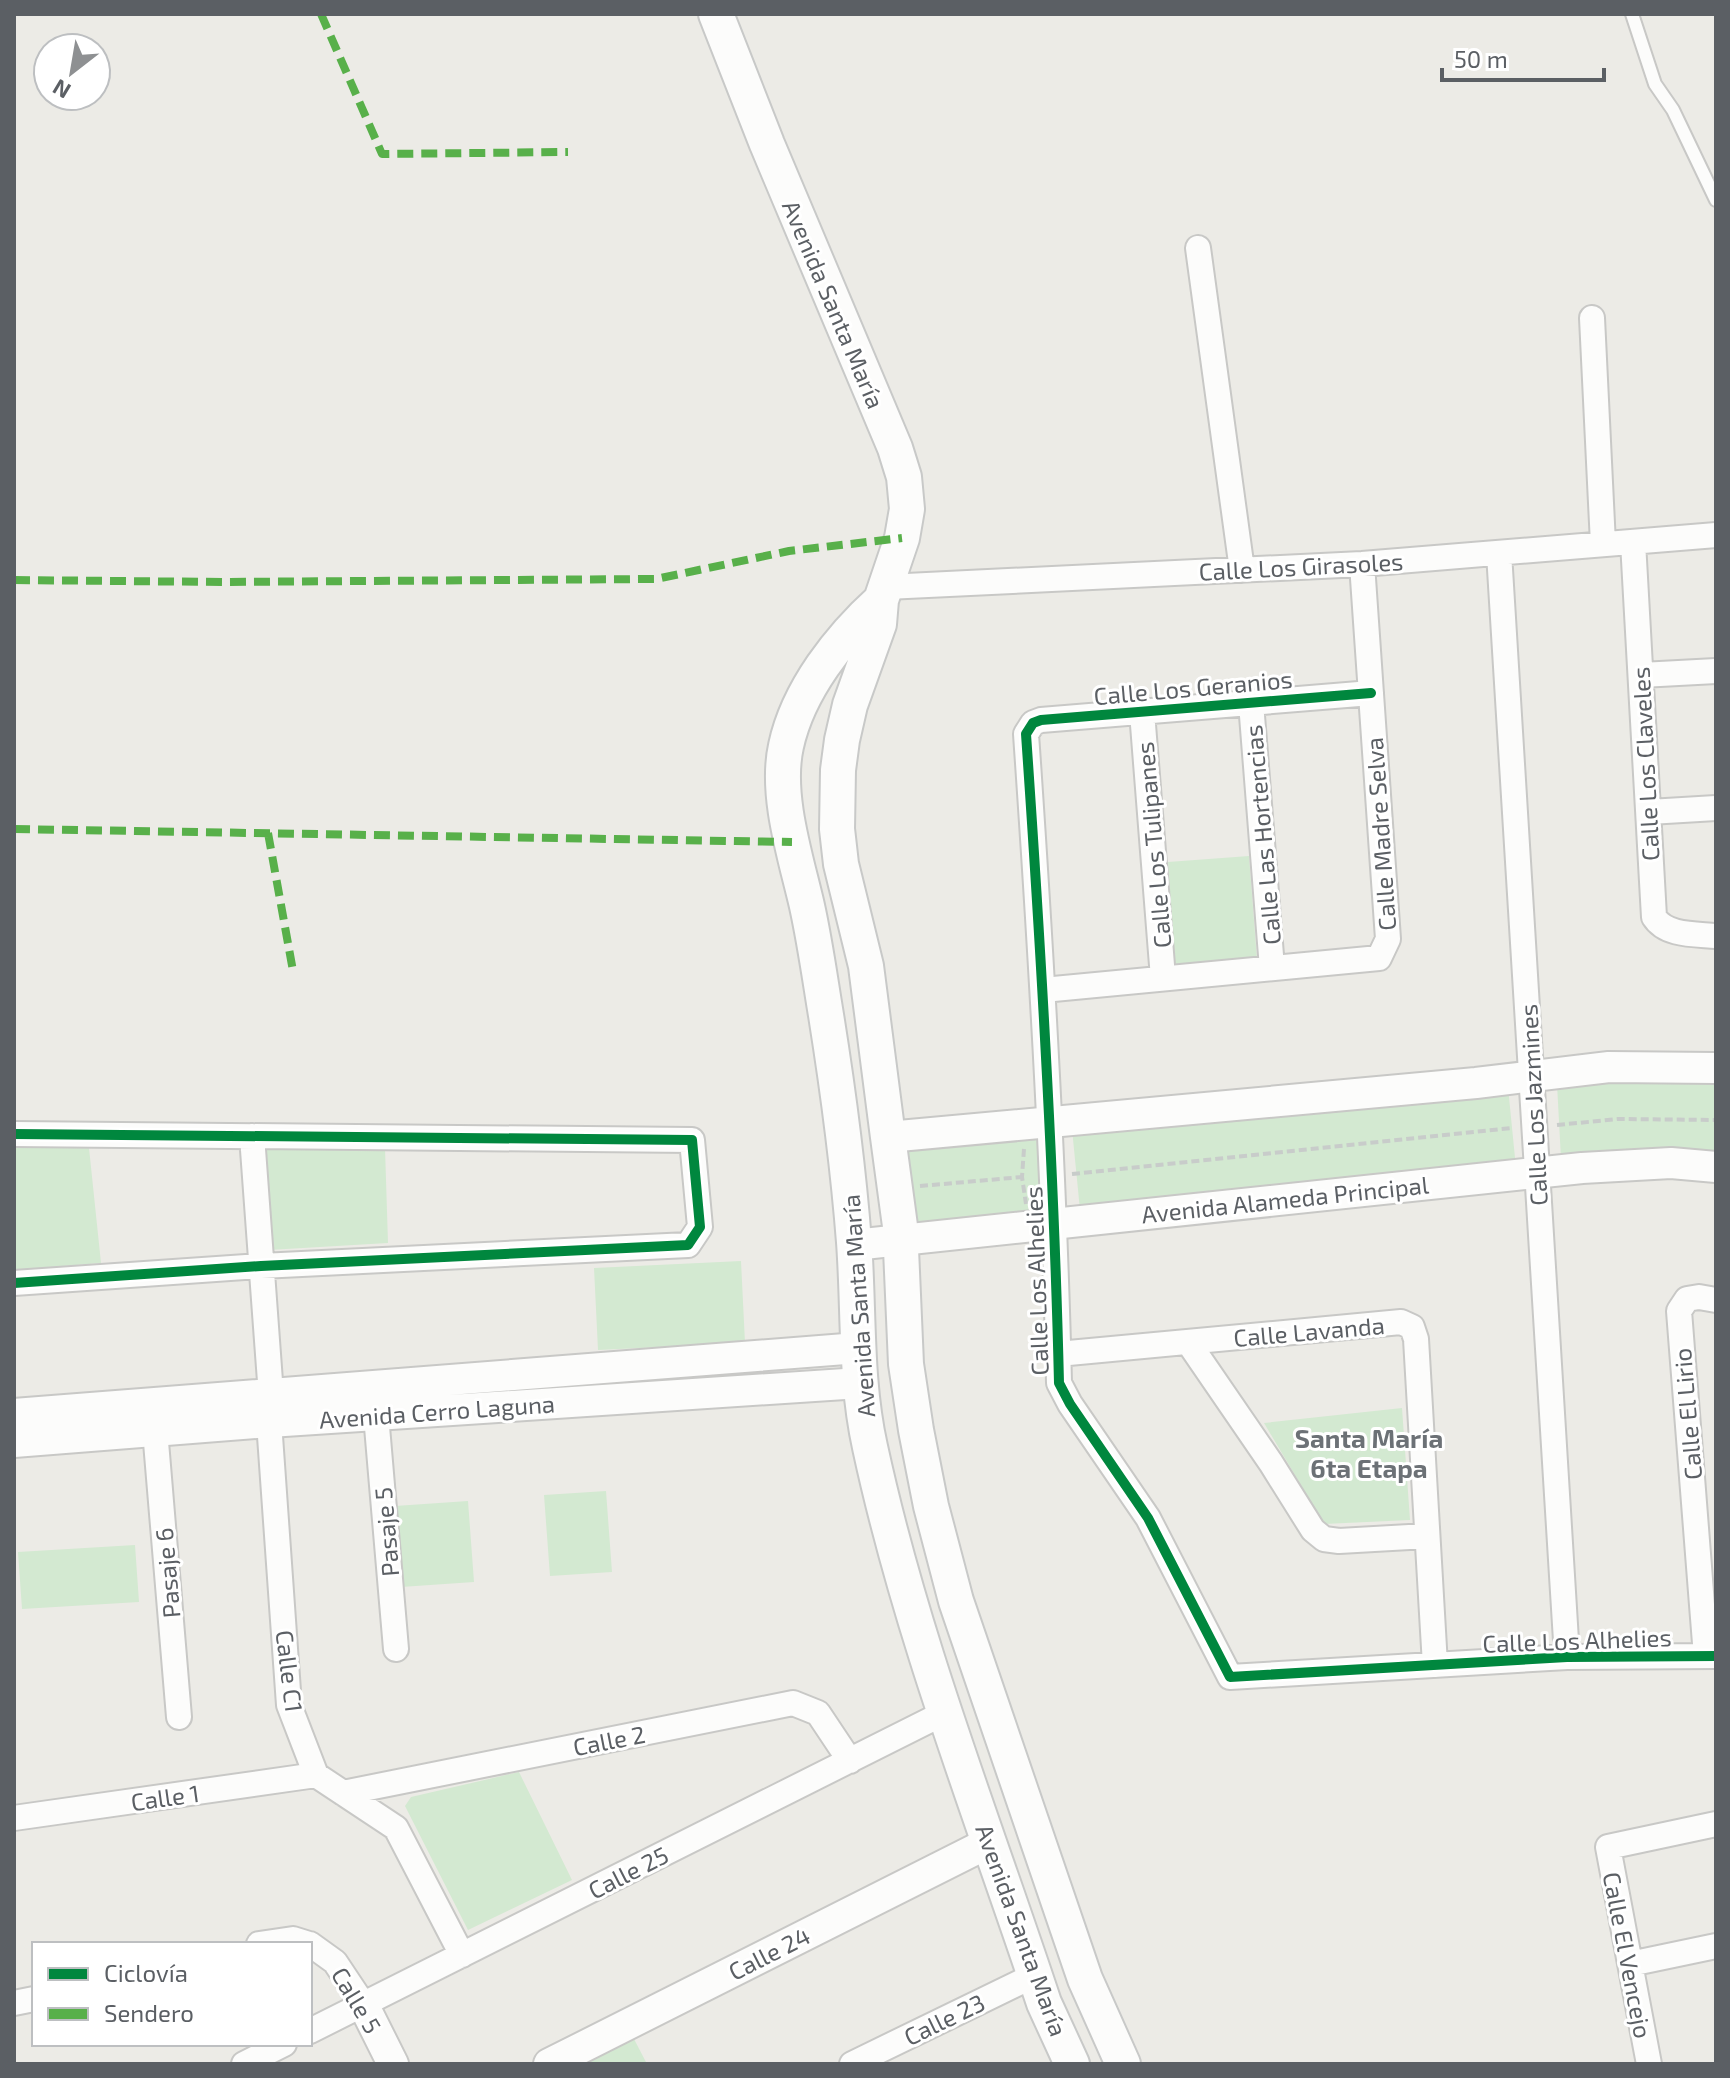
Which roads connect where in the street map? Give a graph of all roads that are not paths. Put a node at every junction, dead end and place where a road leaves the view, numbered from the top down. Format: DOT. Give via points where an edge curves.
graph roads {
  1 [pos="716,14"];
  2 [pos="1632,14"];
  3 [pos="1716,200"];
  4 [pos="1198,248"];
  5 [pos="1592,318"];
  6 [pos="1716,535"];
  7 [pos="1633,542"];
  8 [pos="1603,544"];
  9 [pos="1499,553"];
  10 [pos="1362,564"];
  11 [pos="1242,570"];
  12 [pos="884,593"];
  13 [pos="1716,671"];
  14 [pos="1641,675"];
  15 [pos="1371,693"];
  16 [pos="1251,703"];
  17 [pos="1142,712"];
  18 [pos="1026,734"];
  19 [pos="1716,808"];
  20 [pos="1649,812"];
  21 [pos="1716,936"];
  22 [pos="1272,968"];
  23 [pos="1163,978"];
  24 [pos="1043,990"];
  25 [pos="1716,1068"];
  26 [pos="1531,1076"];
  27 [pos="1037,1129"];
  28 [pos="14,1134"];
  29 [pos="252,1136"];
  30 [pos="888,1137"];
  31 [pos="1716,1167"];
  32 [pos="1537,1173"];
  33 [pos="1042,1221"];
  34 [pos="901,1240"];
  35 [pos="854,1245"];
  36 [pos="261,1266"];
  37 [pos="14,1283"];
  38 [pos="1716,1300"];
  39 [pos="1188,1342"];
  40 [pos="858,1348"];
  41 [pos="1058,1354"];
  42 [pos="860,1383"];
  43 [pos="270,1408"];
  44 [pos="14,1414"];
  45 [pos="376,1415"];
  46 [pos="155,1430"];
  47 [pos="14,1442"];
  48 [pos="1427,1536"];
  49 [pos="396,1649"];
  50 [pos="1711,1656"];
  51 [pos="1567,1657"];
  52 [pos="1435,1665"];
  53 [pos="946,1712"];
  54 [pos="179,1717"];
  55 [pos="850,1761"];
  56 [pos="316,1775"];
  57 [pos="343,1793"];
  58 [pos="14,1818"];
  59 [pos="1716,1824"];
  60 [pos="990,1842"];
  61 [pos="273,1942"];
  62 [pos="303,1942"];
  63 [pos="312,1945"];
  64 [pos="1716,1946"];
  65 [pos="462,1955"];
  66 [pos="1630,1964"];
  67 [pos="1035,1975"];
  68 [pos="363,2004"];
  69 [pos="312,2030"];
  70 [pos="280,2046"];
  71 [pos="888,2056"];
  72 [pos="244,2064"];
  73 [pos="393,2064"];
  74 [pos="549,2064"];
  75 [pos="852,2064"];
  76 [pos="1072,2064"];
  77 [pos="1123,2064"];
  78 [pos="1649,2064"];
  1 -- 12 [label="main road, Avenida Santa María" via="899,463 907,509"];
  2 -- 3 [label="lane" via="1655,84"];
  4 -- 11 [label="street"];
  5 -- 8 [label="street"];
  6 -- 7 [label="street, Calle Los Girasoles"];
  7 -- 8 [label="street, Calle Los Girasoles"];
  7 -- 14 [label="street, Calle Los Claveles"];
  8 -- 9 [label="street, Calle Los Girasoles"];
  9 -- 10 [label="street, Calle Los Girasoles"];
  9 -- 26 [label="street, Calle Los Jazmines"];
  10 -- 11 [label="street, Calle Los Girasoles"];
  10 -- 15 [label="street, Calle Madre Selva"];
  11 -- 12 [label="street, Calle Los Girasoles"];
  12 -- 30 [label="main road, Avenida Santa María" via="842,740 837,829 866,966"];
  12 -- 35 [label="main road, Avenida Santa María" via="841,642 803,701 783,769 841,1114"];
  13 -- 14 [label="street"];
  14 -- 20 [label="street, Calle Los Claveles"];
  15 -- 16 [label="street, Calle Los Geranios"];
  15 -- 22 [label="street, Calle Madre Selva" via="1386,948 1379,958"];
  16 -- 17 [label="street, Calle Los Geranios"];
  16 -- 22 [label="street, Calle Las Hortencias"];
  17 -- 18 [label="street, Calle Los Geranios" via="1041,720"];
  17 -- 23 [label="street, Calle Los Tulipanes"];
  18 -- 24 [label="street, Calle Los Alhelies"];
  19 -- 20 [label="street"];
  20 -- 21 [label="street, Calle Los Claveles" via="1654,917 1668,930"];
  22 -- 23 [label="street, Calle Madre Selva"];
  23 -- 24 [label="street, Calle Madre Selva"];
  24 -- 27 [label="street, Calle Los Alhelies"];
  25 -- 26 [label="street" via="1609,1067"];
  26 -- 27 [label="street"];
  26 -- 32 [label="street, Calle Los Jazmines"];
  27 -- 30 [label="street"];
  27 -- 33 [label="street, Calle Los Alhelies"];
  28 -- 29 [label="street"];
  29 -- 36 [label="street, Calle C1"];
  29 -- 36 [label="street" via="692,1140 700,1227 688,1245"];
  30 -- 34 [label="main road, Avenida Santa María"];
  31 -- 32 [label="street, Avenida Alameda Principal" via="1671,1163"];
  32 -- 33 [label="street, Avenida Alameda Principal"];
  32 -- 51 [label="street, Calle Los Jazmines"];
  33 -- 34 [label="street, Avenida Alameda Principal"];
  33 -- 41 [label="street, Calle Los Alhelies"];
  34 -- 35 [label="street, Avenida Alameda Principal"];
  34 -- 77 [label="main road, Avenida Santa María" via="906,1364 916,1430 956,1601 1085,1979"];
  35 -- 40 [label="main road, Avenida Santa María"];
  36 -- 37 [label="street"];
  36 -- 43 [label="street, Calle C1"];
  38 -- 50 [label="street, Calle El Lirio" via="1687,1299 1679,1311"];
  39 -- 41 [label="street, Calle Lavanda"];
  39 -- 48 [label="street" via="1324,1539"];
  39 -- 48 [label="street, Calle Lavanda" via="1401,1322 1412,1327"];
  40 -- 42 [label="main road, Avenida Santa María"];
  40 -- 43 [label="street"];
  41 -- 52 [label="street, Calle Los Alhelies" via="1059,1383 1070,1404 1148,1518 1230,1677"];
  42 -- 45 [label="street, Avenida Cerro Laguna"];
  42 -- 53 [label="main road, Avenida Santa María" via="887,1515"];
  43 -- 44 [label="street"];
  43 -- 45 [label="street, Avenida Cerro Laguna"];
  43 -- 46 [label="street, Avenida Cerro Laguna"];
  43 -- 56 [label="street, Calle C1" via="289,1705"];
  45 -- 49 [label="street, Pasaje 5"];
  46 -- 47 [label="street, Avenida Cerro Laguna"];
  46 -- 54 [label="street, Pasaje 6"];
  48 -- 52 [label="street, Calle Lavanda"];
  50 -- 51 [label="street, Calle Los Alhelies"];
  51 -- 52 [label="street, Calle Los Alhelies"];
  53 -- 55 [label="street, Calle 25"];
  53 -- 60 [label="main road, Avenida Santa María"];
  55 -- 57 [label="street, Calle 2" via="818,1713 793,1703"];
  55 -- 65 [label="street, Calle 25"];
  56 -- 57 [label="street"];
  56 -- 58 [label="street, Calle 1"];
  57 -- 65 [label="street" via="396,1828"];
  59 -- 66 [label="street, Calle El Vencejo" via="1608,1847"];
  60 -- 67 [label="main road, Avenida Santa María"];
  60 -- 74 [label="street, Calle 24"];
  61 -- 62 [label="street, Calle 5"];
  63 -- 68 [label="street, Calle 5" via="335,1962"];
  64 -- 66 [label="street"];
  65 -- 68 [label="street, Calle 25"];
  66 -- 78 [label="street, Calle El Vencejo"];
  67 -- 71 [label="street, Calle 23"];
  67 -- 76 [label="main road, Avenida Santa María"];
  68 -- 69 [label="street, Calle 25"];
  68 -- 73 [label="street, Calle 5"];
  70 -- 72 [label="street"];
  71 -- 75 [label="street, Calle 23"];
}
